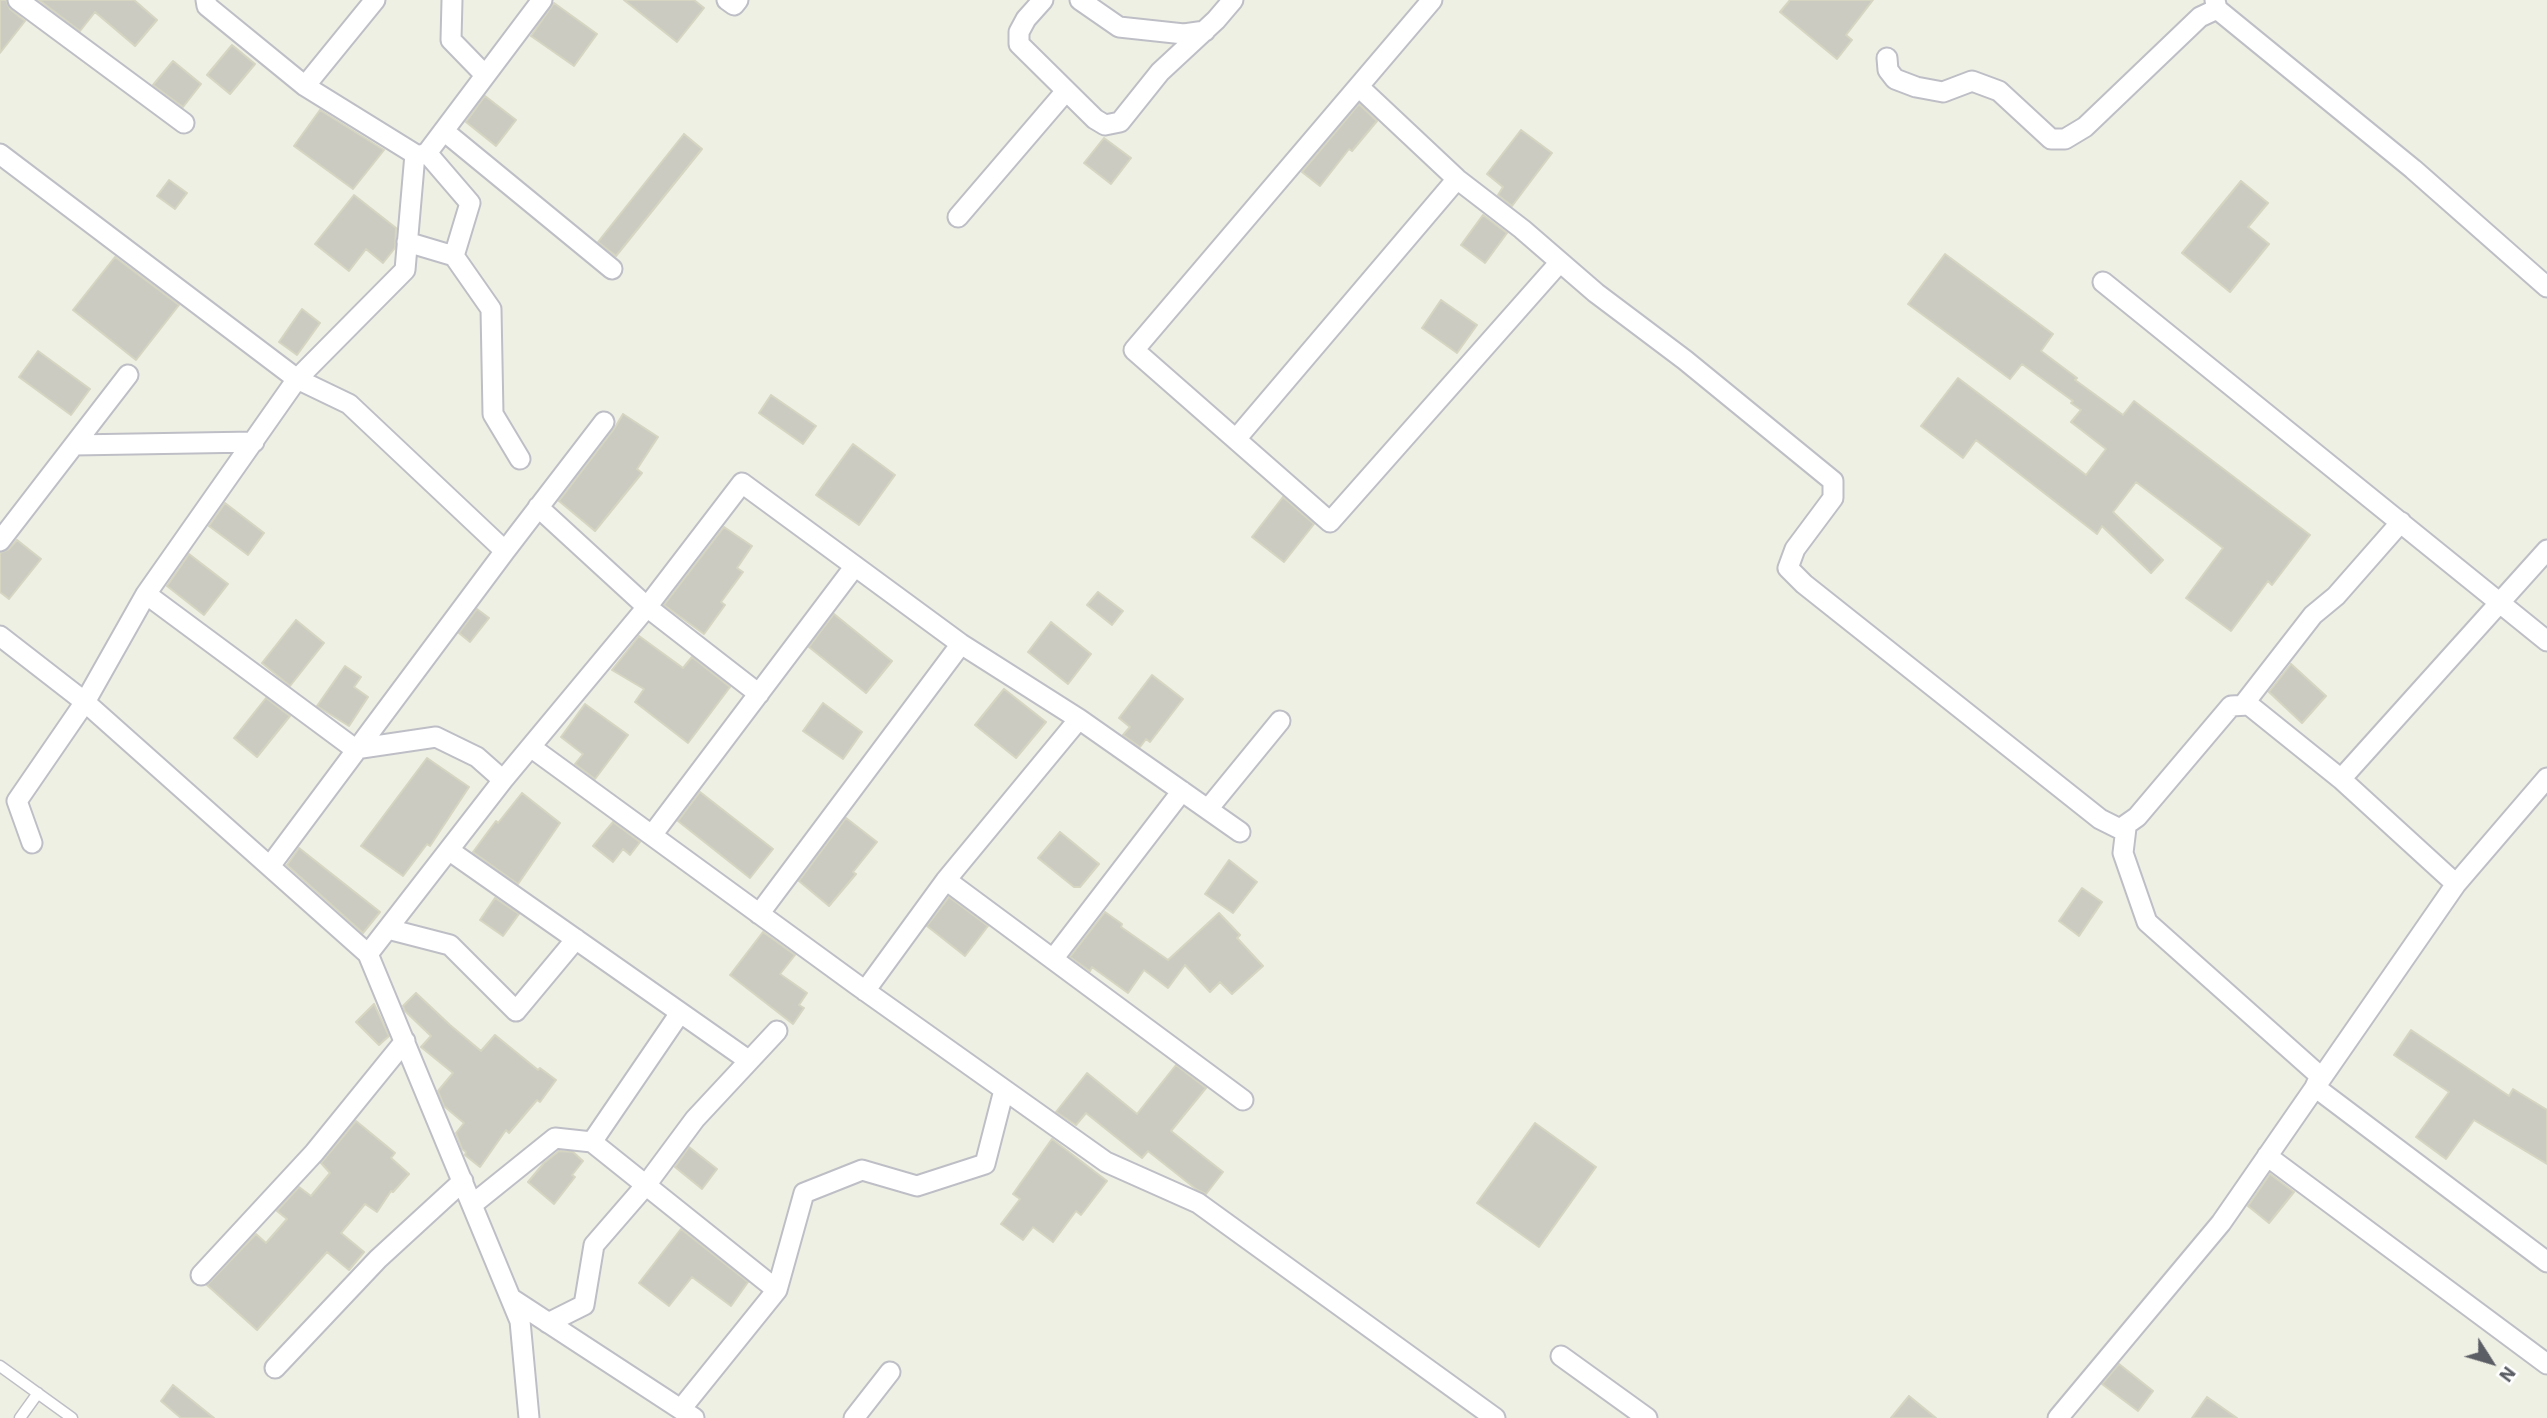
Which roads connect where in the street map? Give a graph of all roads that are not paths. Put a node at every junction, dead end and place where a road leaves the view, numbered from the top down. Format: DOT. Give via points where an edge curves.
graph roads {
  1 [pos="18,0"];
  2 [pos="206,0"];
  3 [pos="375,0"];
  4 [pos="452,0"];
  5 [pos="542,0"];
  6 [pos="727,0"];
  7 [pos="738,0"];
  8 [pos="1043,0"];
  9 [pos="1080,0"];
  10 [pos="1233,0"];
  11 [pos="1432,0"];
  12 [pos="2216,5"];
  13 [pos="1205,31"];
  14 [pos="1887,58"];
  15 [pos="485,75"];
  16 [pos="305,86"];
  17 [pos="1359,87"];
  18 [pos="1066,91"];
  19 [pos="184,123"];
  20 [pos="444,131"];
  21 [pos="0,154"];
  22 [pos="421,154"];
  23 [pos="1457,179"];
  24 [pos="958,217"];
  25 [pos="407,242"];
  26 [pos="454,256"];
  27 [pos="1560,262"];
  28 [pos="612,269"];
  29 [pos="2103,282"];
  30 [pos="2547,287"];
  31 [pos="128,375"];
  32 [pos="297,379"];
  33 [pos="604,422"];
  34 [pos="1236,439"];
  35 [pos="254,442"];
  36 [pos="74,445"];
  37 [pos="520,459"];
  38 [pos="538,508"];
  39 [pos="2401,522"];
  40 [pos="0,541"];
  41 [pos="2547,550"];
  42 [pos="505,551"];
  43 [pos="855,566"];
  44 [pos="146,594"];
  45 [pos="2500,602"];
  46 [pos="647,607"];
  47 [pos="0,636"];
  48 [pos="2547,641"];
  49 [pos="961,644"];
  50 [pos="759,694"];
  51 [pos="85,702"];
  52 [pos="2243,705"];
  53 [pos="1079,719"];
  54 [pos="1280,721"];
  55 [pos="532,748"];
  56 [pos="355,749"];
  57 [pos="2547,778"];
  58 [pos="2341,779"];
  59 [pos="503,780"];
  60 [pos="1182,791"];
  61 [pos="1208,809"];
  62 [pos="2120,829"];
  63 [pos="1240,831"];
  64 [pos="652,835"];
  65 [pos="32,843"];
  66 [pos="450,851"];
  67 [pos="270,866"];
  68 [pos="946,880"];
  69 [pos="2456,884"];
  70 [pos="759,914"];
  71 [pos="388,929"];
  72 [pos="576,939"];
  73 [pos="368,954"];
  74 [pos="1053,959"];
  75 [pos="865,991"];
  76 [pos="680,1013"];
  77 [pos="776,1031"];
  78 [pos="405,1041"];
  79 [pos="748,1060"];
  80 [pos="2315,1087"];
  81 [pos="1004,1090"];
  82 [pos="1243,1100"];
  83 [pos="592,1142"];
  84 [pos="2267,1156"];
  85 [pos="463,1181"];
  86 [pos="646,1185"];
  87 [pos="473,1204"];
  88 [pos="2547,1262"];
  89 [pos="201,1275"];
  90 [pos="777,1290"];
  91 [pos="512,1299"];
  92 [pos="548,1322"];
  93 [pos="1561,1356"];
  94 [pos="2547,1364"];
  95 [pos="0,1366"];
  96 [pos="275,1368"];
  97 [pos="890,1372"];
  98 [pos="38,1393"];
  99 [pos="688,1414"];
  100 [pos="20,1418"];
  101 [pos="72,1418"];
  102 [pos="529,1418"];
  103 [pos="854,1418"];
  104 [pos="1496,1418"];
  105 [pos="1647,1418"];
  106 [pos="2058,1418"];
  1 -- 19 [label="street"];
  2 -- 16 [label="street" via="207,6"];
  3 -- 16 [label="street"];
  4 -- 15 [label="street" via="451,40"];
  5 -- 15 [label="street"];
  6 -- 7 [label="street" via="734,5"];
  8 -- 18 [label="street" via="1026,19 1019,44"];
  9 -- 13 [label="street" via="1119,27 1184,34"];
  10 -- 13 [label="street"];
  11 -- 17 [label="street"];
  12 -- 14 [label="street" via="2085,127 2064,139 2051,139 1999,92 1972,81 1943,92 1895,79"];
  12 -- 30 [label="street"];
  13 -- 18 [label="street" via="1160,72 1120,122 1105,125"];
  15 -- 20 [label="street"];
  16 -- 22 [label="street"];
  17 -- 23 [label="street"];
  17 -- 34 [label="street" via="1135,350"];
  18 -- 24 [label="street"];
  20 -- 22 [label="street"];
  20 -- 28 [label="street"];
  21 -- 32 [label="street"];
  22 -- 25 [label="street"];
  22 -- 26 [label="street" via="470,203"];
  23 -- 27 [label="street"];
  23 -- 34 [label="street"];
  25 -- 26 [label="street"];
  25 -- 32 [label="street" via="405,270"];
  26 -- 37 [label="street" via="491,309 494,414"];
  27 -- 34 [label="street" via="1330,522"];
  27 -- 62 [label="street" via="1833,481 1833,498 1795,549 1788,568 2100,819"];
  29 -- 39 [label="street"];
  31 -- 36 [label="street"];
  32 -- 35 [label="street"];
  32 -- 42 [label="street" via="349,404"];
  33 -- 38 [label="street"];
  35 -- 36 [label="street"];
  35 -- 44 [label="street"];
  36 -- 40 [label="street"];
  38 -- 42 [label="street"];
  38 -- 46 [label="street"];
  39 -- 45 [label="street"];
  39 -- 52 [label="street" via="2336,596 2313,615"];
  41 -- 45 [label="street"];
  42 -- 56 [label="street"];
  43 -- 46 [label="street" via="742,483"];
  43 -- 49 [label="street"];
  43 -- 50 [label="street"];
  44 -- 51 [label="street"];
  44 -- 56 [label="street"];
  45 -- 48 [label="street"];
  45 -- 58 [label="street"];
  46 -- 50 [label="street"];
  46 -- 55 [label="street"];
  47 -- 51 [label="street"];
  49 -- 53 [label="street"];
  49 -- 70 [label="street"];
  50 -- 64 [label="street"];
  51 -- 65 [label="street" via="17,801"];
  51 -- 67 [label="street"];
  52 -- 58 [label="street" via="2249,705"];
  52 -- 62 [label="street" via="2231,706 2137,817"];
  53 -- 60 [label="street"];
  53 -- 68 [label="street"];
  54 -- 61 [label="street"];
  55 -- 59 [label="street"];
  55 -- 64 [label="street"];
  56 -- 59 [label="street" via="436,737 477,757"];
  56 -- 67 [label="street"];
  57 -- 69 [label="street"];
  58 -- 69 [label="street"];
  59 -- 66 [label="street"];
  60 -- 61 [label="street"];
  60 -- 74 [label="street"];
  61 -- 63 [label="street"];
  62 -- 80 [label="street" via="2126,828 2123,853 2147,922 2320,1076"];
  64 -- 70 [label="street"];
  66 -- 71 [label="street"];
  66 -- 72 [label="street"];
  67 -- 73 [label="street"];
  68 -- 74 [label="street"];
  68 -- 75 [label="street"];
  69 -- 80 [label="street"];
  70 -- 75 [label="street"];
  71 -- 72 [label="street" via="450,945 516,1011"];
  71 -- 73 [label="street"];
  72 -- 76 [label="street"];
  73 -- 78 [label="street"];
  74 -- 82 [label="street"];
  75 -- 81 [label="street"];
  76 -- 79 [label="street"];
  76 -- 83 [label="street"];
  77 -- 79 [label="street"];
  78 -- 85 [label="street"];
  78 -- 89 [label="street" via="314,1153"];
  79 -- 86 [label="street" via="695,1119"];
  80 -- 84 [label="street"];
  80 -- 88 [label="street"];
  81 -- 90 [label="street" via="985,1164 917,1186 862,1170 804,1193"];
  81 -- 104 [label="street" via="1105,1162 1198,1203"];
  83 -- 86 [label="street"];
  83 -- 87 [label="street" via="555,1138"];
  84 -- 94 [label="street"];
  84 -- 106 [label="street" via="2221,1223"];
  85 -- 87 [label="street"];
  85 -- 96 [label="street" via="378,1259"];
  86 -- 90 [label="street"];
  86 -- 92 [label="street" via="594,1245 584,1305"];
  87 -- 91 [label="street"];
  90 -- 99 [label="street"];
  91 -- 92 [label="street"];
  91 -- 102 [label="street" via="520,1321"];
  92 -- 99 [label="street"];
  93 -- 105 [label="street"];
  95 -- 98 [label="lane"];
  97 -- 103 [label="street"];
  98 -- 100 [label="lane"];
  98 -- 101 [label="lane"];
}
